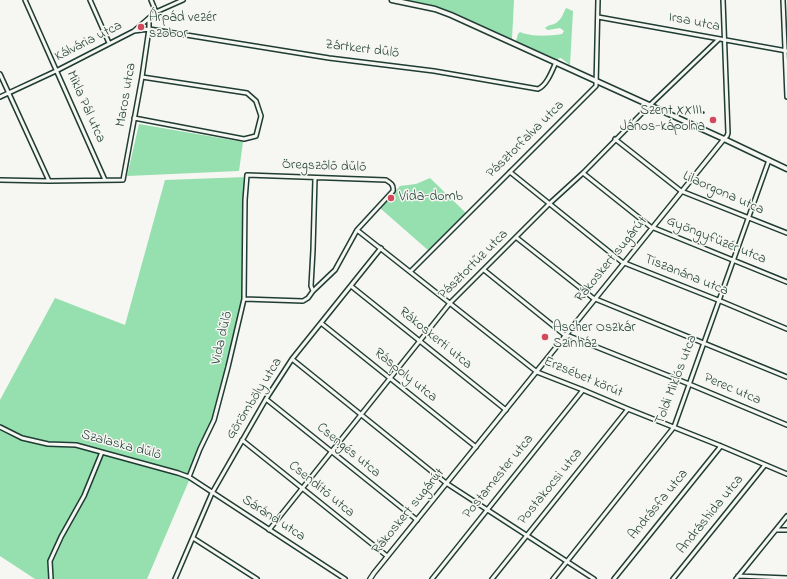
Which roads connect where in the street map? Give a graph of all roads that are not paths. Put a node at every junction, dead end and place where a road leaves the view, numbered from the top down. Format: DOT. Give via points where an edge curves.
graph roads {
  1 [pos="25,0"];
  2 [pos="90,0"];
  3 [pos="151,0"];
  4 [pos="183,0"];
  5 [pos="392,0"];
  6 [pos="598,0"];
  7 [pos="723,0"];
  8 [pos="782,0"];
  9 [pos="783,5"];
  10 [pos="787,6"];
  11 [pos="156,12"];
  12 [pos="598,17"];
  13 [pos="149,18"];
  14 [pos="149,29"];
  15 [pos="134,31"];
  16 [pos="719,39"];
  17 [pos="724,40"];
  18 [pos="109,43"];
  19 [pos="786,51"];
  20 [pos="556,62"];
  21 [pos="56,70"];
  22 [pos="0,74"];
  23 [pos="142,77"];
  24 [pos="596,80"];
  25 [pos="8,93"];
  26 [pos="0,97"];
  27 [pos="787,97"];
  28 [pos="650,105"];
  29 [pos="134,118"];
  30 [pos="616,139"];
  31 [pos="724,139"];
  32 [pos="768,160"];
  33 [pos="787,169"];
  34 [pos="510,172"];
  35 [pos="583,173"];
  36 [pos="316,178"];
  37 [pos="0,180"];
  38 [pos="105,180"];
  39 [pos="49,182"];
  40 [pos="393,191"];
  41 [pos="681,191"];
  42 [pos="549,204"];
  43 [pos="748,218"];
  44 [pos="652,228"];
  45 [pos="357,230"];
  46 [pos="787,234"];
  47 [pos="517,238"];
  48 [pos="381,248"];
  49 [pos="733,259"];
  50 [pos="624,263"];
  51 [pos="484,270"];
  52 [pos="411,272"];
  53 [pos="787,282"];
  54 [pos="351,286"];
  55 [pos="314,291"];
  56 [pos="595,298"];
  57 [pos="244,299"];
  58 [pos="718,300"];
  59 [pos="450,303"];
  60 [pos="321,322"];
  61 [pos="787,329"];
  62 [pos="566,336"];
  63 [pos="420,341"];
  64 [pos="704,343"];
  65 [pos="292,359"];
  66 [pos="536,372"];
  67 [pos="787,377"];
  68 [pos="390,378"];
  69 [pos="689,384"];
  70 [pos="583,390"];
  71 [pos="266,399"];
  72 [pos="628,409"];
  73 [pos="506,410"];
  74 [pos="361,414"];
  75 [pos="787,425"];
  76 [pos="674,427"];
  77 [pos="0,428"];
  78 [pos="242,440"];
  79 [pos="721,446"];
  80 [pos="476,447"];
  81 [pos="331,451"];
  82 [pos="102,452"];
  83 [pos="765,465"];
  84 [pos="787,474"];
  85 [pos="189,477"];
  86 [pos="446,483"];
  87 [pos="302,489"];
  88 [pos="212,493"];
  89 [pos="487,509"];
  90 [pos="787,516"];
  91 [pos="417,520"];
  92 [pos="269,530"];
  93 [pos="776,530"];
  94 [pos="787,530"];
  95 [pos="527,535"];
  96 [pos="193,538"];
  97 [pos="387,556"];
  98 [pos="567,561"];
  99 [pos="737,578"];
  100 [pos="787,578"];
  101 [pos="51,579"];
  102 [pos="175,579"];
  103 [pos="257,579"];
  104 [pos="345,579"];
  105 [pos="370,579"];
  106 [pos="432,579"];
  107 [pos="492,579"];
  108 [pos="553,579"];
  109 [pos="594,579"];
  110 [pos="614,579"];
  111 [pos="674,579"];
  1 -- 21 [label="street, Mikla Pál utca"];
  2 -- 18 [label="street"];
  3 -- 11 [label="street"];
  4 -- 11 [label="street, Kálvária utca"];
  5 -- 20 [label="main road" via="447,13"];
  6 -- 12 [label="street"];
  7 -- 17 [label="street, Rákoskert sugárút"];
  8 -- 9 [label="street"];
  9 -- 10 [label="street"];
  9 -- 19 [label="street"];
  11 -- 13 [label="street, Kálvária utca"];
  12 -- 16 [label="street, Irsa utca"];
  12 -- 24 [label="street"];
  13 -- 14 [label="street, Maros utca"];
  13 -- 15 [label="street, Kálvária utca"];
  14 -- 15 [label="street"];
  14 -- 20 [label="street, Zártkert dűlő" via="329,58 434,70 538,89 548,78"];
  14 -- 23 [label="street, Maros utca"];
  15 -- 18 [label="street, Kálvária utca"];
  16 -- 17 [label="street, Irsa utca"];
  16 -- 28 [label="street, Pásztortűz utca"];
  17 -- 19 [label="street, Irsa utca"];
  17 -- 31 [label="street, Rákoskert sugárút" via="728,133"];
  18 -- 21 [label="street, Kálvária utca"];
  19 -- 27 [label="street"];
  20 -- 24 [label="main road"];
  21 -- 25 [label="street, Kálvária utca"];
  21 -- 38 [label="street, Mikla Pál utca"];
  22 -- 25 [label="street"];
  23 -- 29 [label="street, Maros utca"];
  23 -- 29 [label="street" via="247,93 256,101 261,116 256,136 244,139"];
  24 -- 28 [label="main road"];
  24 -- 34 [label="street, Pásztorfalva utca" via="596,86"];
  25 -- 26 [label="street, Kálvária utca"];
  25 -- 39 [label="street"];
  28 -- 30 [label="street, Pásztortűz utca"];
  28 -- 31 [label="main road"];
  29 -- 38 [label="street, Maros utca" via="122,180"];
  30 -- 35 [label="street, Pásztortűz utca"];
  30 -- 41 [label="street, Lilaorgona utca"];
  31 -- 32 [label="main road"];
  31 -- 41 [label="street, Rákoskert sugárút"];
  32 -- 33 [label="main road"];
  32 -- 43 [label="street, Toldi Miklós utca"];
  34 -- 42 [label="street, Tiszanána utca"];
  34 -- 52 [label="street, Pásztorfalva utca"];
  35 -- 42 [label="street, Pásztortűz utca"];
  35 -- 44 [label="street, Gyöngyfüzér utca"];
  36 -- 40 [label="street, Öregszőlő dűlő" via="386,180 394,188"];
  36 -- 55 [label="street" via="311,286"];
  36 -- 57 [label="street, Öregszőlő dűlő" via="247,175"];
  37 -- 39 [label="street"];
  38 -- 39 [label="street"];
  40 -- 45 [label="street, Vida dűlő"];
  41 -- 43 [label="street, Lilaorgona utca"];
  41 -- 44 [label="street, Rákoskert sugárút"];
  42 -- 47 [label="street, Pásztortűz utca"];
  42 -- 50 [label="street, Tiszanána utca"];
  43 -- 46 [label="street, Lilaorgona utca"];
  43 -- 49 [label="street, Toldi Miklós utca"];
  44 -- 49 [label="street, Gyöngyfüzér utca"];
  44 -- 50 [label="street, Rákoskert sugárút"];
  45 -- 48 [label="street, Erzsébet körút"];
  45 -- 55 [label="street, Vida dűlő" via="335,270"];
  47 -- 51 [label="street, Pásztortűz utca"];
  47 -- 56 [label="street"];
  48 -- 52 [label="street, Erzsébet körút"];
  48 -- 54 [label="street, Görömböly utca"];
  49 -- 53 [label="street, Gyöngyfüzér utca"];
  49 -- 58 [label="street, Toldi Miklós utca"];
  50 -- 56 [label="street, Rákoskert sugárút"];
  50 -- 58 [label="street, Tiszanána utca"];
  51 -- 59 [label="street, Pásztortűz utca"];
  51 -- 62 [label="street, Perec utca"];
  52 -- 59 [label="street, Erzsébet körút"];
  54 -- 60 [label="street, Görömböly utca"];
  54 -- 63 [label="street, Rákoskerti utca"];
  55 -- 57 [label="street, Vida dűlő" via="303,301"];
  56 -- 62 [label="street, Rákoskert sugárút"];
  56 -- 64 [label="street"];
  57 -- 85 [label="street, Vida dűlő" via="214,420"];
  58 -- 61 [label="street, Tiszanána utca"];
  58 -- 64 [label="street, Toldi Miklós utca"];
  59 -- 63 [label="street, Pásztortűz utca"];
  59 -- 66 [label="street, Erzsébet körút"];
  60 -- 65 [label="street, Görömböly utca"];
  60 -- 68 [label="street, Ráspoly utca"];
  62 -- 66 [label="street, Rákoskert sugárút"];
  62 -- 69 [label="street, Perec utca"];
  63 -- 68 [label="street, Pásztortűz utca"];
  63 -- 73 [label="street, Rákoskerti utca"];
  64 -- 67 [label="street"];
  64 -- 69 [label="street, Toldi Miklós utca"];
  65 -- 71 [label="street, Görömböly utca"];
  65 -- 74 [label="street"];
  66 -- 70 [label="street, Erzsébet körút"];
  66 -- 73 [label="street, Rákoskert sugárút"];
  68 -- 74 [label="street, Pásztortűz utca"];
  68 -- 80 [label="street, Ráspoly utca"];
  69 -- 75 [label="street, Perec utca"];
  69 -- 76 [label="street, Toldi Miklós utca"];
  70 -- 72 [label="street, Erzsébet körút"];
  70 -- 89 [label="street, Postamester utca"];
  71 -- 78 [label="street, Görömböly utca"];
  71 -- 81 [label="street, Csengés utca"];
  72 -- 76 [label="street, Erzsébet körút"];
  72 -- 95 [label="street, Postakocsi utca"];
  73 -- 80 [label="street, Rákoskert sugárút"];
  74 -- 81 [label="street, Pásztortűz utca"];
  74 -- 86 [label="street"];
  76 -- 79 [label="street, Erzsébet körút"];
  76 -- 98 [label="street, Toldi Miklós utca"];
  77 -- 82 [label="street, Szalaska dűlő" via="28,440 76,445"];
  78 -- 87 [label="street, Csendítő utca"];
  78 -- 88 [label="street, Görömböly utca"];
  79 -- 83 [label="street, Erzsébet körút"];
  79 -- 110 [label="street, Andrásfa utca"];
  80 -- 86 [label="street, Rákoskert sugárút"];
  81 -- 87 [label="street, Pásztortűz utca"];
  81 -- 91 [label="street, Csengés utca"];
  82 -- 85 [label="street, Szalaska dűlő"];
  82 -- 101 [label="street" via="84,496 50,561"];
  83 -- 84 [label="street, Erzsébet körút"];
  83 -- 111 [label="street, Andráshida utca"];
  85 -- 88 [label="street, Sáránd utca"];
  86 -- 89 [label="street"];
  86 -- 91 [label="street, Rákoskert sugárút"];
  87 -- 92 [label="street, Pásztortűz utca"];
  87 -- 97 [label="street, Csendítő utca"];
  88 -- 92 [label="street, Sáránd utca"];
  88 -- 96 [label="street, Görömböly utca"];
  89 -- 95 [label="street"];
  89 -- 106 [label="street, Postamester utca"];
  90 -- 93 [label="street"];
  91 -- 97 [label="street, Rákoskert sugárút"];
  92 -- 104 [label="street, Sáránd utca"];
  93 -- 94 [label="street"];
  93 -- 99 [label="street"];
  95 -- 98 [label="street"];
  95 -- 107 [label="street, Postakocsi utca"];
  96 -- 102 [label="street, Görömböly utca"];
  96 -- 103 [label="street"];
  97 -- 105 [label="street, Rákoskert sugárút"];
  98 -- 108 [label="street, Toldi Miklós utca"];
  98 -- 109 [label="street"];
  99 -- 100 [label="street"];
}
